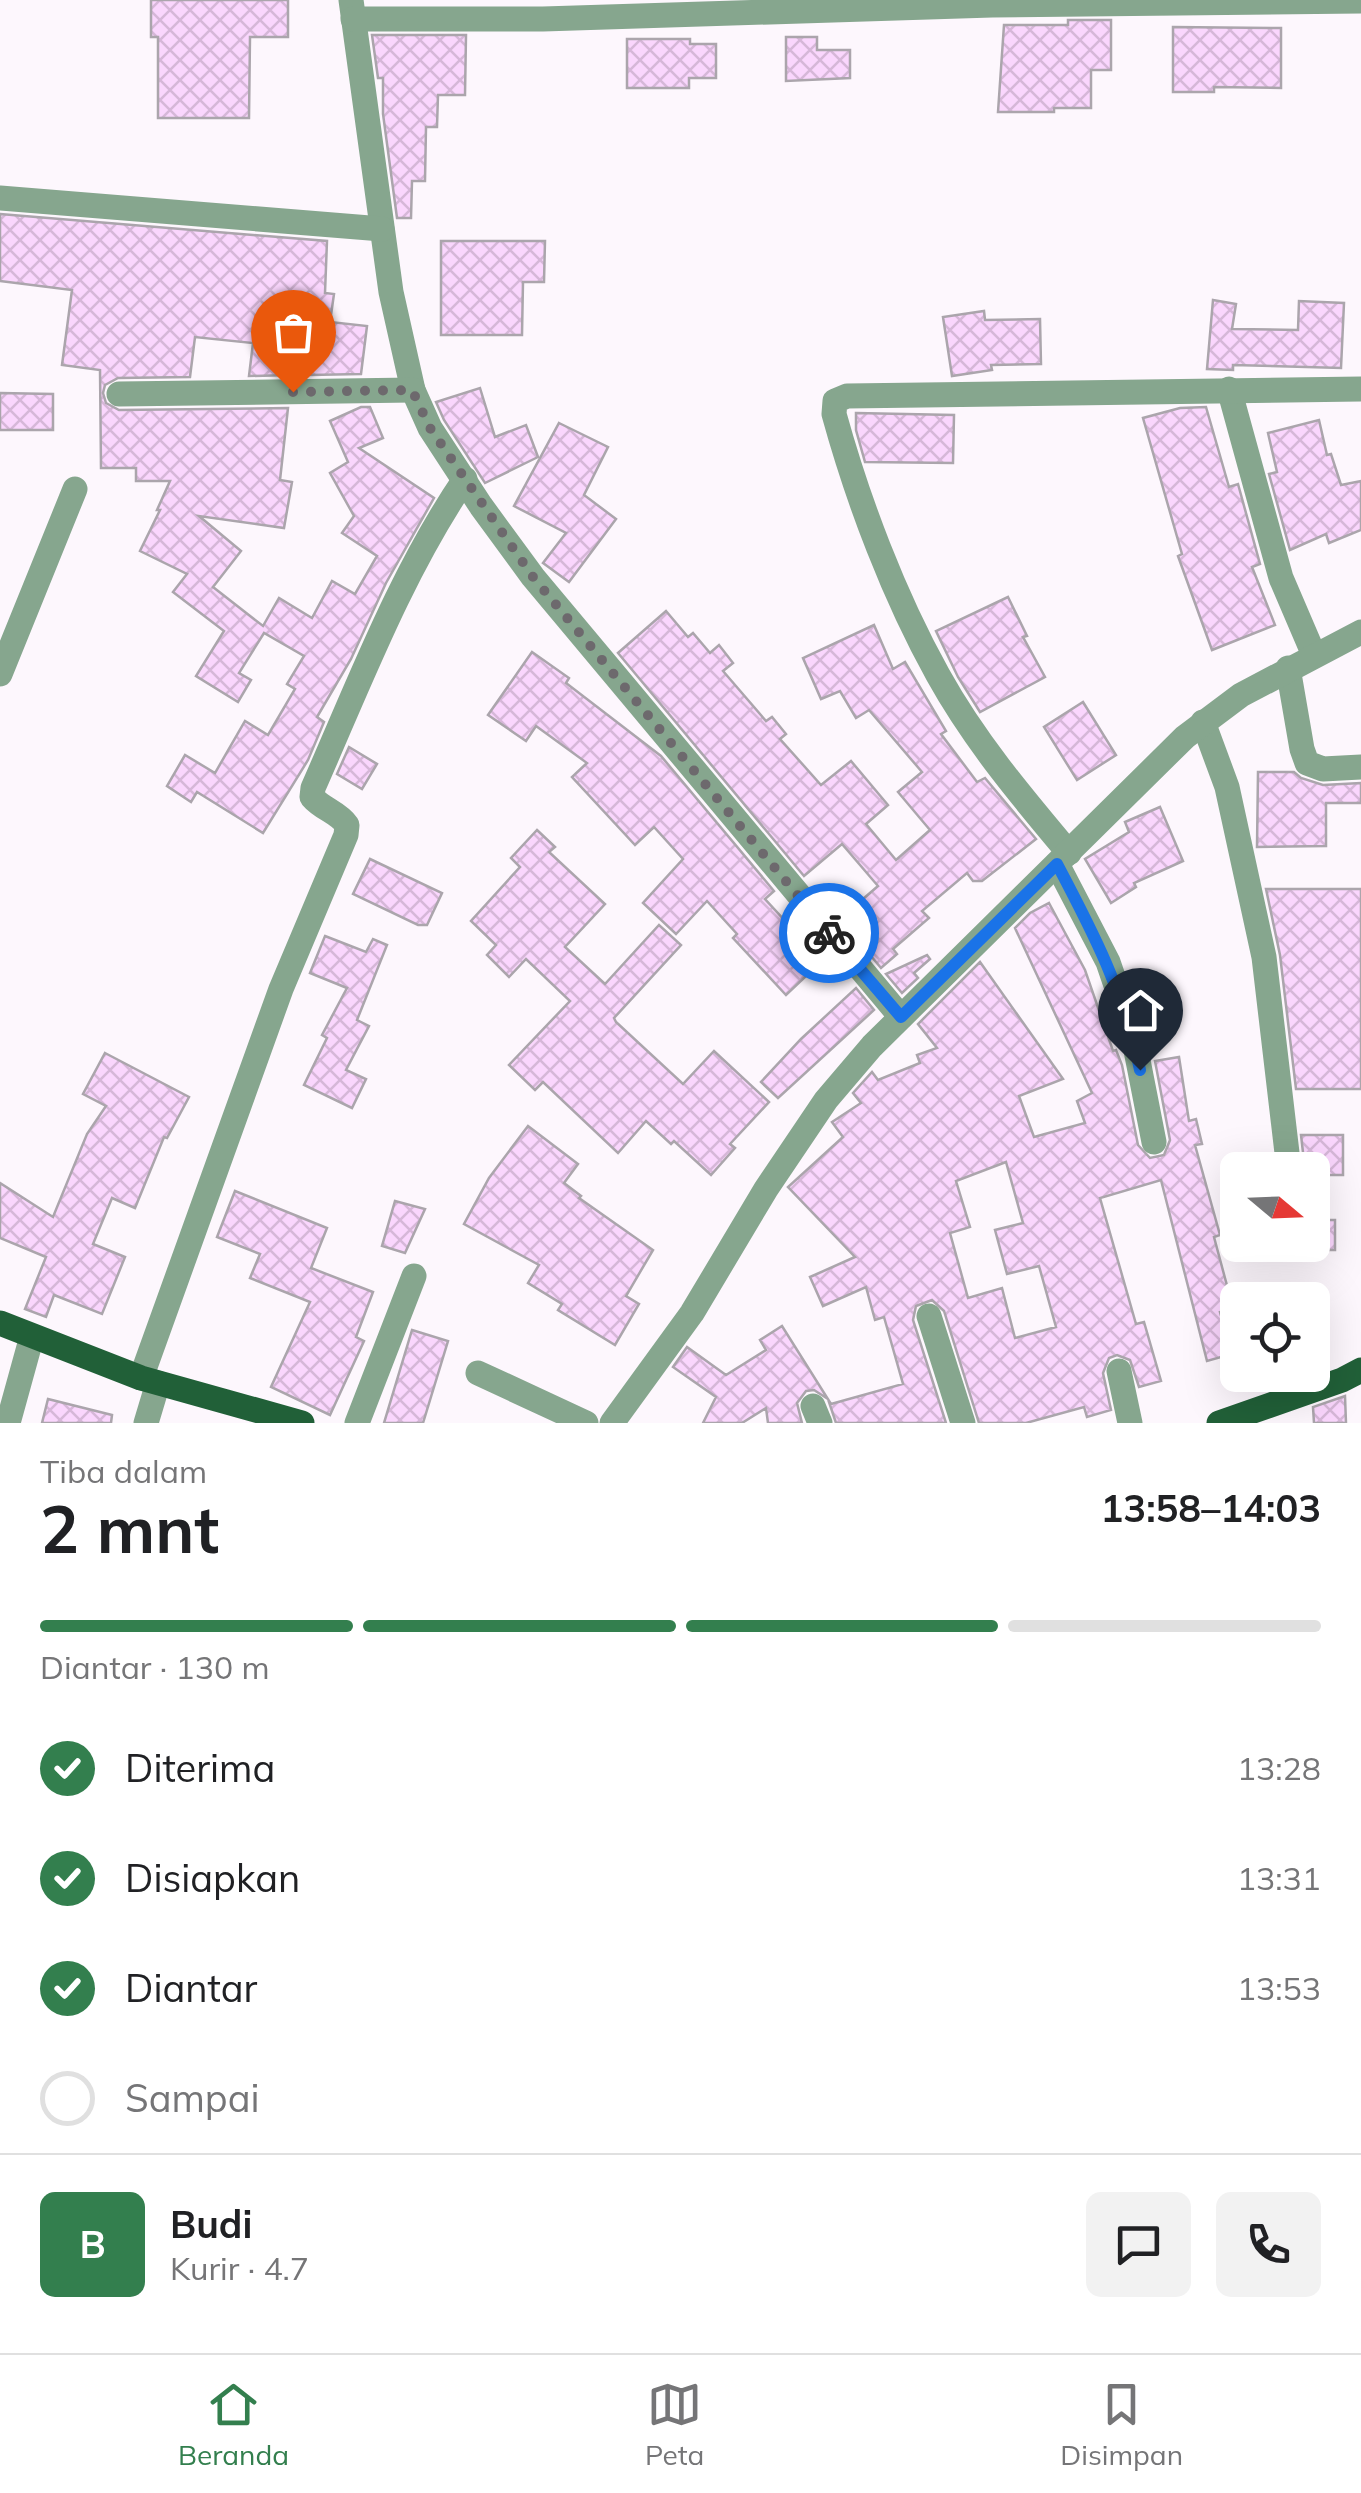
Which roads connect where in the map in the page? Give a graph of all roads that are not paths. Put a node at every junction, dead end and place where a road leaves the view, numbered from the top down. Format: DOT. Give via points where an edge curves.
graph roads {
  1 [pos="1361,1"];
  2 [pos="352,10"];
  3 [pos="0,198"];
  4 [pos="382,229"];
  5 [pos="1229,389"];
  6 [pos="1361,389"];
  7 [pos="412,390"];
  8 [pos="119,394"];
  9 [pos="465,479"];
  10 [pos="75,489"];
  11 [pos="1361,632"];
  12 [pos="1314,655"];
  13 [pos="1288,668"];
  14 [pos="0,674"];
  15 [pos="1204,722"];
  16 [pos="1361,767"];
  17 [pos="1063,858"];
  18 [pos="901,1017"];
  19 [pos="1154,1142"];
  20 [pos="1287,1152"];
  21 [pos="414,1276"];
  22 [pos="928,1316"];
  23 [pos="0,1323"];
  24 [pos="32,1336"];
  25 [pos="1361,1370"];
  26 [pos="1119,1371"];
  27 [pos="478,1373"];
  28 [pos="150,1380"];
  29 [pos="8,1423"];
  30 [pos="146,1423"];
  31 [pos="302,1423"];
  32 [pos="358,1423"];
  33 [pos="586,1423"];
  34 [pos="612,1423"];
  35 [pos="963,1423"];
  36 [pos="1130,1423"];
  37 [pos="1219,1423"];
  1 -- 2 [label="street" via="543,19"];
  2 -- 4 [label="street"];
  3 -- 4 [label="street"];
  4 -- 7 [label="street"];
  5 -- 6 [label="street"];
  5 -- 12 [label="street" via="1282,578"];
  5 -- 17 [label="street" via="835,401 864,508 938,675"];
  7 -- 8 [label="street"];
  7 -- 9 [label="street"];
  9 -- 18 [label="street" via="533,577"];
  9 -- 28 [label="street" via="398,598 313,788 319,805 347,825 346,836 280,989"];
  10 -- 14 [label="street"];
  11 -- 12 [label="street"];
  12 -- 13 [label="street"];
  13 -- 15 [label="street"];
  13 -- 16 [label="street" via="1307,762 1324,769"];
  15 -- 17 [label="street"];
  15 -- 20 [label="street" via="1226,787 1264,956"];
  17 -- 18 [label="street"];
  17 -- 19 [label="street" via="1133,1035"];
  18 -- 34 [label="street" via="805,1128 692,1313"];
  21 -- 32 [label="street"];
  22 -- 35 [label="street"];
  23 -- 24 [label="main road"];
  24 -- 28 [label="main road"];
  24 -- 29 [label="street"];
  25 -- 37 [label="main road"];
  26 -- 36 [label="street"];
  27 -- 33 [label="street"];
  28 -- 30 [label="street"];
  28 -- 31 [label="main road"];
}
